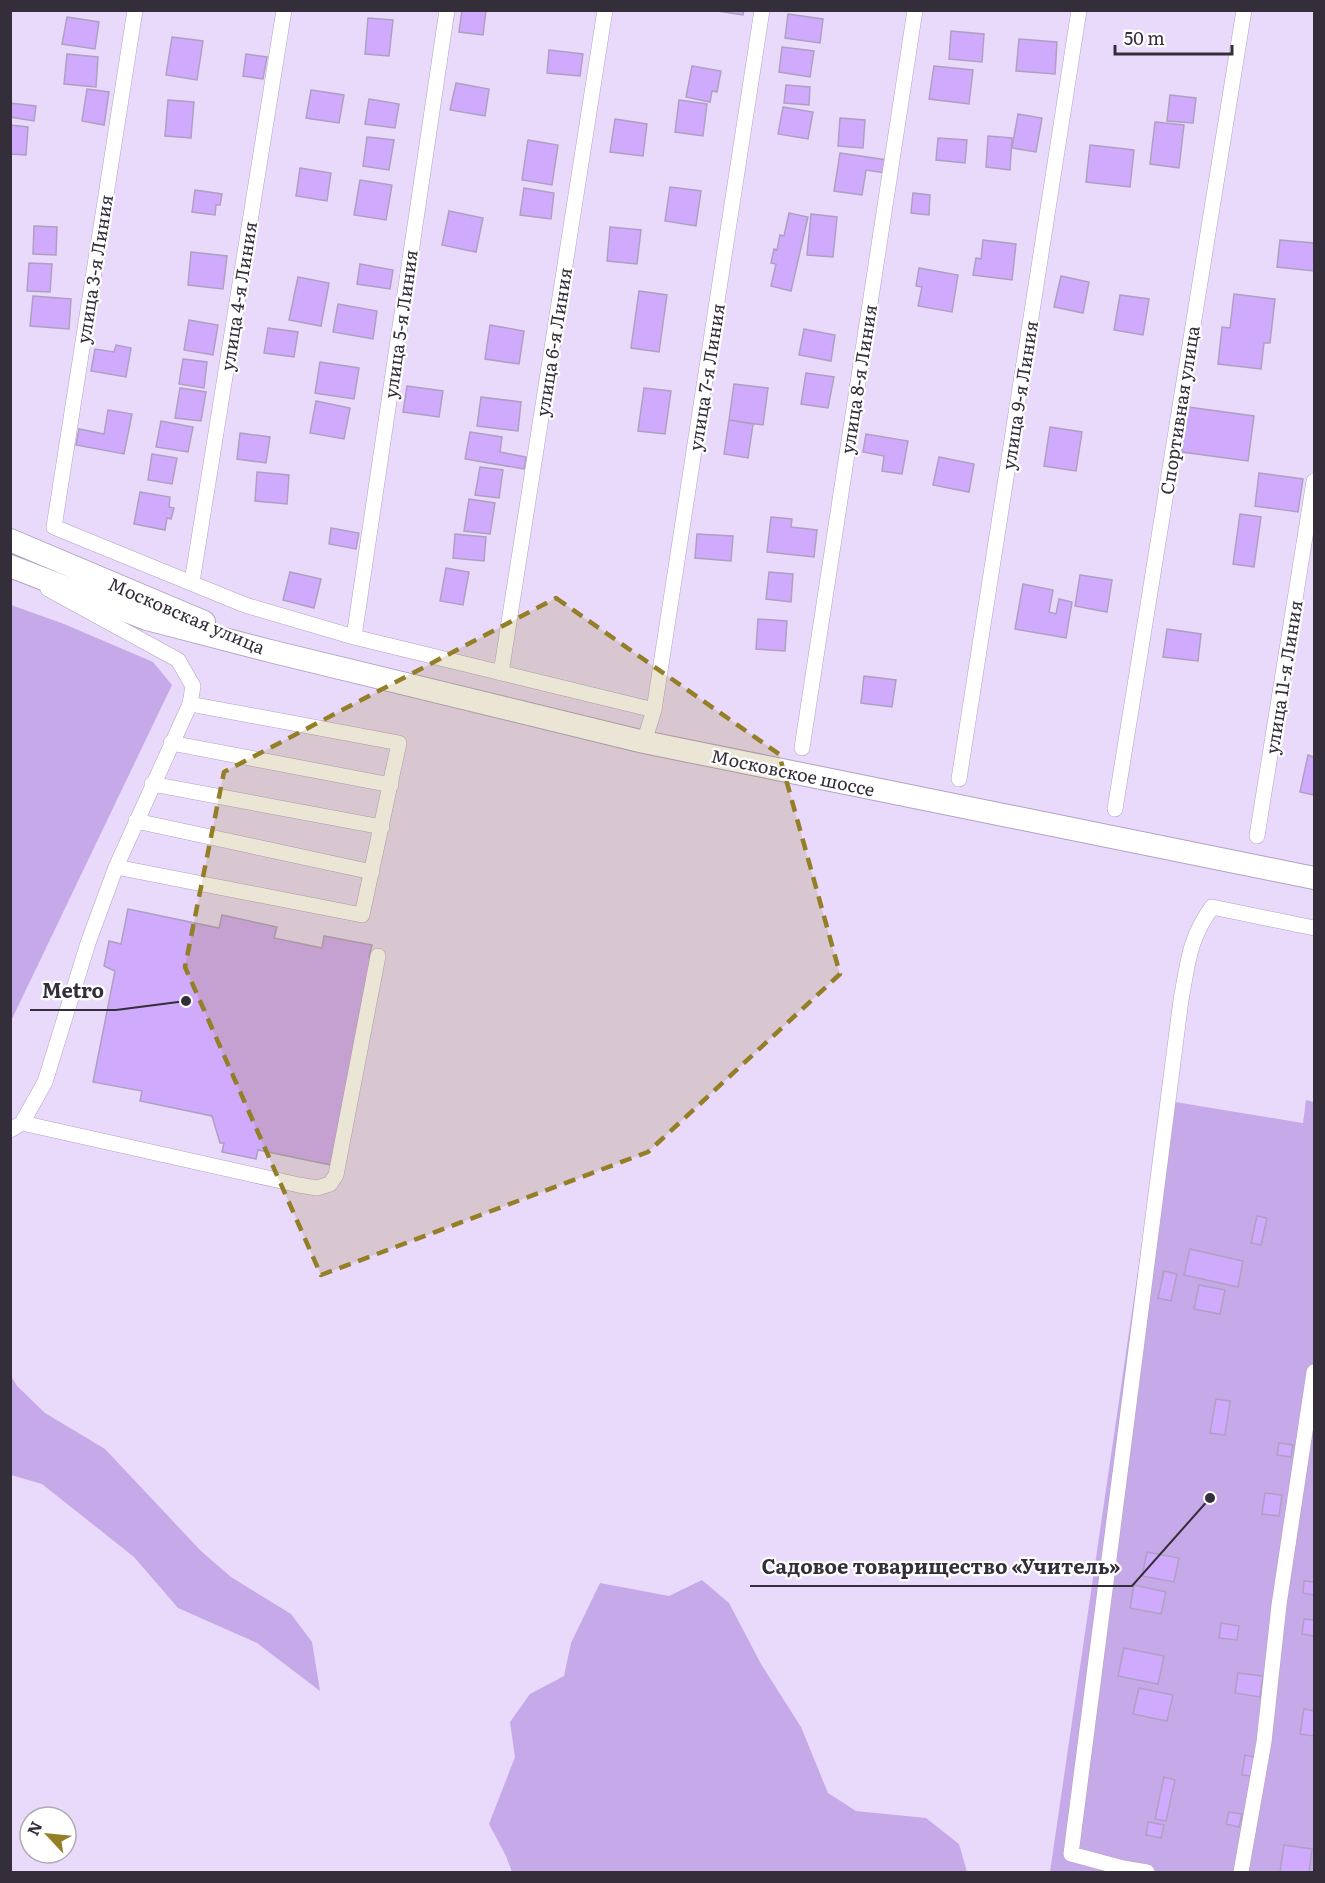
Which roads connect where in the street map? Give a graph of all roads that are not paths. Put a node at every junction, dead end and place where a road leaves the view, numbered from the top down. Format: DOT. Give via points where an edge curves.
graph roads {
  1 [pos="135,10"];
  2 [pos="284,10"];
  3 [pos="447,10"];
  4 [pos="605,10"];
  5 [pos="762,10"];
  6 [pos="915,10"];
  7 [pos="1079,10"];
  8 [pos="1244,10"];
  9 [pos="1314,481"];
  10 [pos="10,540"];
  11 [pos="12,568"];
  12 [pos="192,582"];
  13 [pos="73,596"];
  14 [pos="354,637"];
  15 [pos="274,652"];
  16 [pos="501,673"];
  17 [pos="190,704"];
  18 [pos="654,710"];
  19 [pos="171,742"];
  20 [pos="644,742"];
  21 [pos="802,748"];
  22 [pos="959,779"];
  23 [pos="152,784"];
  24 [pos="391,785"];
  25 [pos="1115,809"];
  26 [pos="136,821"];
  27 [pos="382,827"];
  28 [pos="1257,836"];
  29 [pos="116,867"];
  30 [pos="372,872"];
  31 [pos="1314,878"];
  32 [pos="1314,928"];
  33 [pos="378,956"];
  34 [pos="16,1127"];
  35 [pos="1314,1372"];
  36 [pos="1147,1872"];
  37 [pos="1241,1872"];
  1 -- 12 [label="street, улица 3-я Линия" via="54,527"];
  2 -- 12 [label="street, улица 4-я Линия"];
  3 -- 14 [label="street, улица 5-я Линия"];
  4 -- 16 [label="street, улица 6-я Линия"];
  5 -- 18 [label="street, улица 7-я Линия"];
  6 -- 21 [label="street, улица 8-я Линия"];
  7 -- 22 [label="street, улица 9-я Линия"];
  8 -- 25 [label="street, Спортивная улица"];
  9 -- 28 [label="street, улица 11-я Линия"];
  10 -- 15 [label="highway, Московская улица"];
  11 -- 13 [label="highway, Московская улица"];
  12 -- 14 [label="street" via="245,605"];
  13 -- 15 [label="highway, Московская улица"];
  13 -- 17 [label="street" via="178,660 193,686"];
  14 -- 16 [label="street"];
  15 -- 20 [label="highway, Московское шоссе"];
  16 -- 18 [label="street"];
  17 -- 19 [label="street"];
  17 -- 24 [label="street" via="399,743"];
  18 -- 20 [label="street, улица 7-я Линия"];
  19 -- 23 [label="street"];
  19 -- 24 [label="street"];
  20 -- 31 [label="highway, Московское шоссе"];
  23 -- 26 [label="street"];
  23 -- 27 [label="street"];
  24 -- 27 [label="street"];
  26 -- 29 [label="street"];
  26 -- 30 [label="street"];
  27 -- 30 [label="street"];
  29 -- 30 [label="street" via="362,915"];
  29 -- 34 [label="street" via="45,1082"];
  32 -- 36 [label="street" via="1212,907 1191,947 1181,1000 1071,1854"];
  33 -- 34 [label="street" via="336,1175 330,1184 317,1188 299,1185"];
  35 -- 37 [label="street" via="1279,1605 1264,1742"];
}
